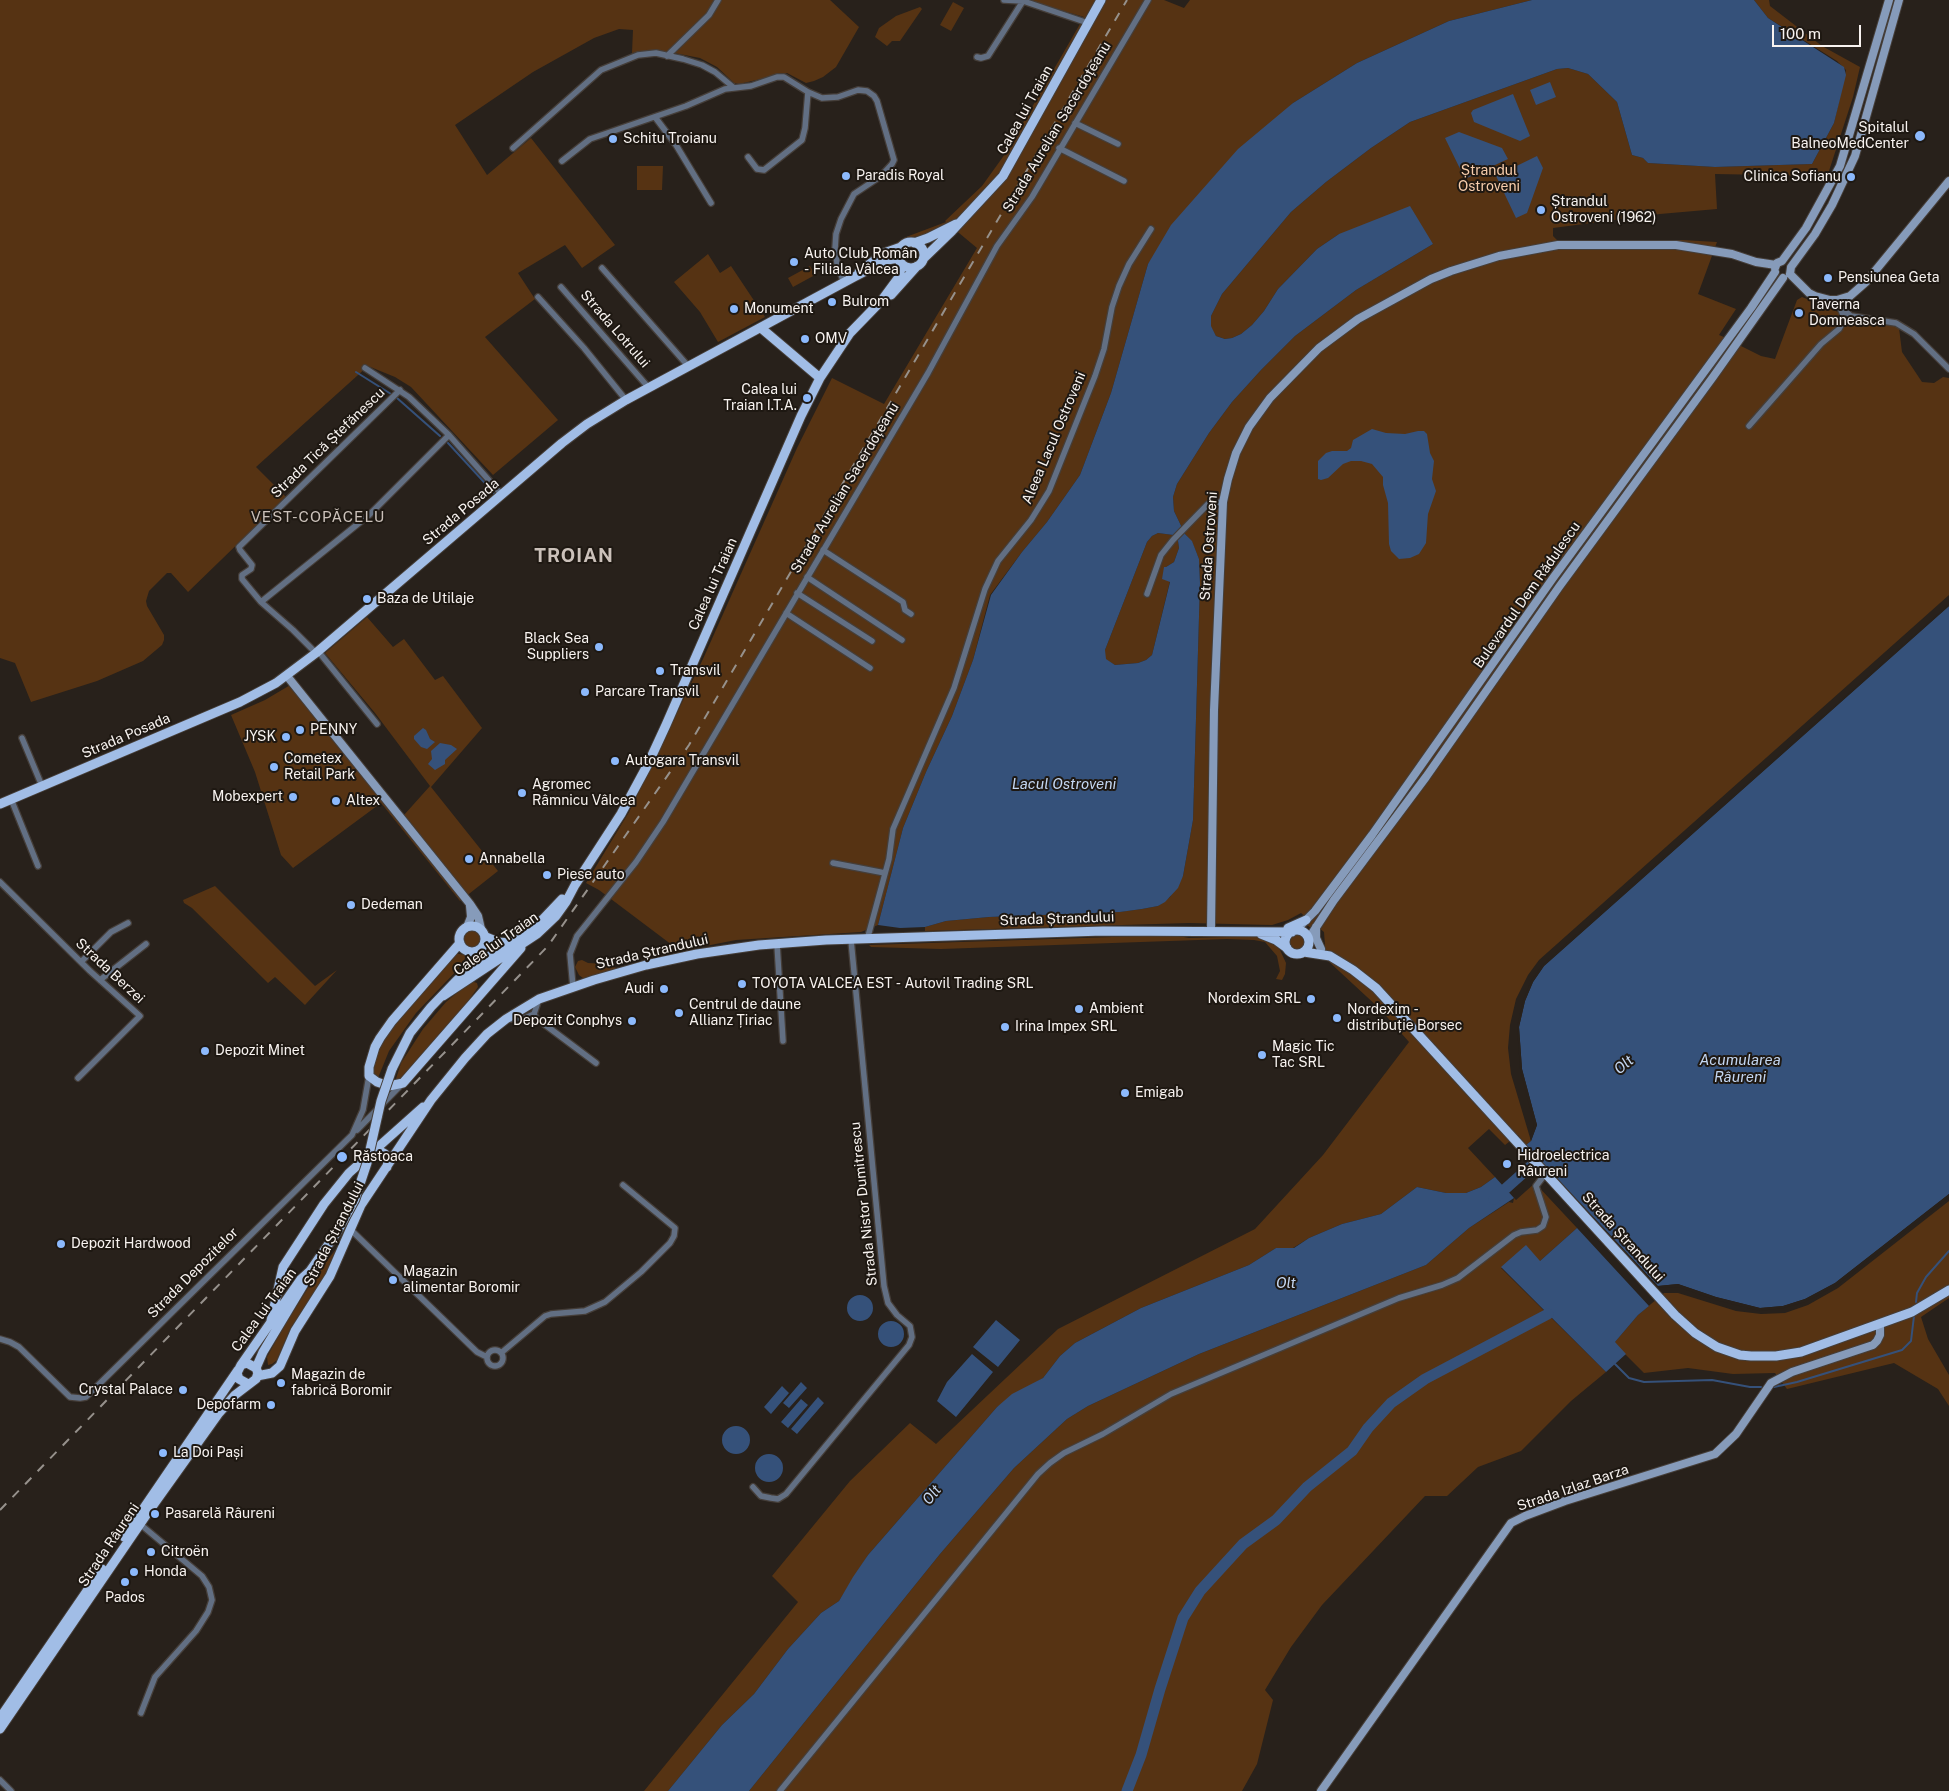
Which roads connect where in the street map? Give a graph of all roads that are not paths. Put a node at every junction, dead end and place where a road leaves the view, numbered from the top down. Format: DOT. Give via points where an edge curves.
graph roads {
  1 [pos="718,0"];
  2 [pos="1004,0"];
  3 [pos="1101,0"];
  4 [pos="1148,0"];
  5 [pos="1889,0"];
  6 [pos="1899,0"];
  7 [pos="1023,1"];
  8 [pos="1088,23"];
  9 [pos="667,56"];
  10 [pos="977,57"];
  11 [pos="733,88"];
  12 [pos="808,92"];
  13 [pos="657,116"];
  14 [pos="1074,123"];
  15 [pos="1118,144"];
  16 [pos="513,148"];
  17 [pos="1059,148"];
  18 [pos="748,158"];
  19 [pos="562,161"];
  20 [pos="1124,181"];
  21 [pos="1949,181"];
  22 [pos="712,203"];
  23 [pos="958,223"];
  24 [pos="1151,229"];
  25 [pos="914,242"];
  26 [pos="901,247"];
  27 [pos="900,261"];
  28 [pos="920,263"];
  29 [pos="1777,267"];
  30 [pos="602,268"];
  31 [pos="1787,274"];
  32 [pos="854,278"];
  33 [pos="844,283"];
  34 [pos="561,287"];
  35 [pos="538,297"];
  36 [pos="882,300"];
  37 [pos="1837,300"];
  38 [pos="761,328"];
  39 [pos="688,367"];
  40 [pos="364,368"];
  41 [pos="1949,370"];
  42 [pos="820,378"];
  43 [pos="649,388"];
  44 [pos="400,390"];
  45 [pos="626,400"];
  46 [pos="1749,426"];
  47 [pos="449,435"];
  48 [pos="502,495"];
  49 [pos="1223,502"];
  50 [pos="823,550"];
  51 [pos="807,577"];
  52 [pos="797,593"];
  53 [pos="1147,594"];
  54 [pos="261,602"];
  55 [pos="786,613"];
  56 [pos="911,614"];
  57 [pos="902,640"];
  58 [pos="872,641"];
  59 [pos="317,652"];
  60 [pos="870,668"];
  61 [pos="287,676"];
  62 [pos="377,724"];
  63 [pos="22,738"];
  64 [pos="42,786"];
  65 [pos="11,799"];
  66 [pos="0,804"];
  67 [pos="833,863"];
  68 [pos="38,866"];
  69 [pos="885,873"];
  70 [pos="0,882"];
  71 [pos="575,884"];
  72 [pos="470,904"];
  73 [pos="1306,920"];
  74 [pos="128,923"];
  75 [pos="1317,925"];
  76 [pos="467,927"];
  77 [pos="481,929"];
  78 [pos="1211,930"];
  79 [pos="1294,931"];
  80 [pos="1256,932"];
  81 [pos="1276,932"];
  82 [pos="486,937"];
  83 [pos="1309,938"];
  84 [pos="528,940"];
  85 [pos="851,940"];
  86 [pos="867,940"];
  87 [pos="513,942"];
  88 [pos="460,943"];
  89 [pos="146,944"];
  90 [pos="777,944"];
  91 [pos="1287,948"];
  92 [pos="1321,949"];
  93 [pos="468,952"];
  94 [pos="1304,952"];
  95 [pos="1330,956"];
  96 [pos="81,962"];
  97 [pos="470,973"];
  98 [pos="100,980"];
  99 [pos="573,987"];
  100 [pos="486,988"];
  101 [pos="540,999"];
  102 [pos="534,1014"];
  103 [pos="506,1019"];
  104 [pos="783,1041"];
  105 [pos="596,1063"];
  106 [pos="368,1076"];
  107 [pos="78,1078"];
  108 [pos="403,1083"];
  109 [pos="431,1100"];
  110 [pos="352,1135"];
  111 [pos="373,1150"];
  112 [pos="387,1167"];
  113 [pos="1546,1173"];
  114 [pos="622,1185"];
  115 [pos="350,1229"];
  116 [pos="310,1271"];
  117 [pos="1949,1290"];
  118 [pos="271,1321"];
  119 [pos="1880,1324"];
  120 [pos="0,1339"];
  121 [pos="501,1353"];
  122 [pos="487,1357"];
  123 [pos="240,1368"];
  124 [pos="257,1372"];
  125 [pos="248,1384"];
  126 [pos="753,1487"];
  127 [pos="140,1524"];
  128 [pos="141,1713"];
  129 [pos="0,1718"];
  130 [pos="0,1729"];
  131 [pos="0,1780"];
  132 [pos="11,1791"];
  133 [pos="780,1791"];
  134 [pos="1321,1791"];
  1 -- 9 [label="street" via="705,20"];
  2 -- 7 [label="street"];
  3 -- 8 [label="main road, Calea lui Traian"];
  4 -- 14 [label="street, Strada Aurelian Sacerdoțeanu"];
  5 -- 29 [label="main road, Bulevardul Dem Rădulescu" via="1840,166 1815,214"];
  6 -- 31 [label="main road, Bulevardul Dem Rădulescu" via="1850,168 1819,227"];
  7 -- 8 [label="street"];
  7 -- 10 [label="street" via="988,56"];
  8 -- 23 [label="main road, Calea lui Traian" via="1003,176"];
  9 -- 11 [label="street" via="709,68"];
  9 -- 16 [label="street" via="656,53 638,55 601,70"];
  11 -- 12 [label="street" via="784,77"];
  11 -- 13 [label="street"];
  12 -- 18 [label="street" via="802,140 764,170 757,170"];
  12 -- 33 [label="street" via="830,98 858,90 871,93 877,101 894,160 881,176 854,194 841,219 835,249"];
  13 -- 19 [label="street" via="590,139"];
  13 -- 22 [label="street"];
  14 -- 15 [label="street"];
  14 -- 17 [label="street, Strada Aurelian Sacerdoțeanu"];
  17 -- 20 [label="street"];
  17 -- 50 [label="street, Strada Aurelian Sacerdoțeanu" via="1032,197 993,253 928,373"];
  21 -- 37 [label="main road" via="1860,288"];
  23 -- 25 [label="main road, Calea lui Traian"];
  23 -- 28 [label="main road, Calea lui Traian"];
  24 -- 69 [label="street, Aleea Lacul Ostroveni" via="1119,286 1104,349 1049,491 1031,520 998,561 991,576 954,688 893,829"];
  25 -- 26 [label="main road"];
  25 -- 28 [label="main road" via="923,251"];
  26 -- 27 [label="main road" via="898,253"];
  26 -- 32 [label="main road, Strada Posada" via="884,253"];
  27 -- 28 [label="main road" via="909,268"];
  27 -- 32 [label="main road, Strada Posada" via="888,260"];
  27 -- 36 [label="main road, Calea lui Traian" via="899,277"];
  28 -- 36 [label="main road, Calea lui Traian" via="893,293"];
  29 -- 31 [label="main road" via="1778,276"];
  29 -- 31 [label="main road" via="1789,263"];
  29 -- 49 [label="main road, Strada Ostroveni" via="1732,254 1676,245 1558,244 1499,256 1431,279 1380,306 1332,338 1270,398 1236,452"];
  29 -- 73 [label="main road, Bulevardul Dem Rădulescu" via="1378,827"];
  30 -- 39 [label="street"];
  31 -- 37 [label="main road" via="1809,293"];
  31 -- 75 [label="main road, Bulevardul Dem Rădulescu"];
  32 -- 33 [label="main road, Strada Posada"];
  33 -- 38 [label="main road, Strada Posada"];
  34 -- 43 [label="street, Strada Lotrului"];
  35 -- 45 [label="street"];
  36 -- 42 [label="main road, Calea lui Traian" via="850,333"];
  37 -- 41 [label="street" via="1851,316 1896,323 1905,328"];
  37 -- 46 [label="street" via="1844,315 1840,329 1821,344"];
  38 -- 39 [label="main road, Strada Posada"];
  38 -- 42 [label="main road"];
  39 -- 43 [label="main road, Strada Posada"];
  40 -- 44 [label="street"];
  42 -- 71 [label="main road, Calea lui Traian" via="648,764 621,814"];
  43 -- 45 [label="main road, Strada Posada"];
  44 -- 47 [label="street"];
  44 -- 54 [label="street, Strada Tică Ștefănescu" via="239,547 252,565 242,579"];
  45 -- 48 [label="main road, Strada Posada" via="576,432"];
  47 -- 48 [label="street"];
  47 -- 54 [label="street" via="369,515"];
  48 -- 59 [label="main road, Strada Posada"];
  49 -- 53 [label="street" via="1208,504 1172,540 1161,555"];
  49 -- 78 [label="main road, Strada Ostroveni" via="1214,710"];
  50 -- 51 [label="street, Strada Aurelian Sacerdoțeanu"];
  50 -- 56 [label="street" via="903,602 905,610"];
  51 -- 52 [label="street, Strada Aurelian Sacerdoțeanu"];
  51 -- 57 [label="street"];
  52 -- 55 [label="street, Strada Aurelian Sacerdoțeanu"];
  52 -- 58 [label="street"];
  54 -- 59 [label="street"];
  55 -- 60 [label="street"];
  55 -- 99 [label="street, Strada Aurelian Sacerdoțeanu" via="653,837 577,936 570,954"];
  59 -- 61 [label="main road, Strada Posada"];
  59 -- 62 [label="street"];
  61 -- 64 [label="main road, Strada Posada" via="240,702"];
  61 -- 72 [label="main road"];
  63 -- 64 [label="street"];
  64 -- 65 [label="main road, Strada Posada"];
  65 -- 66 [label="main road, Strada Posada"];
  65 -- 68 [label="street"];
  67 -- 69 [label="street"];
  69 -- 86 [label="street, Aleea Lacul Ostroveni"];
  70 -- 96 [label="street, Strada Berzei"];
  71 -- 84 [label="main road, Calea lui Traian" via="556,916"];
  71 -- 87 [label="main road, Calea lui Traian" via="543,919"];
  72 -- 76 [label="main road" via="471,917"];
  72 -- 77 [label="main road"];
  73 -- 79 [label="main road, Bulevardul Dem Rădulescu"];
  73 -- 81 [label="main road"];
  74 -- 96 [label="street" via="111,932"];
  75 -- 83 [label="main road, Bulevardul Dem Rădulescu"];
  75 -- 92 [label="main road" via="1316,938"];
  76 -- 77 [label="main road"];
  76 -- 88 [label="main road" via="460,935"];
  77 -- 82 [label="main road"];
  78 -- 80 [label="main road, Strada Ștrandului"];
  78 -- 86 [label="main road, Strada Ștrandului"];
  79 -- 81 [label="main road, Strada Ștrandului"];
  79 -- 83 [label="main road, Strada Ștrandului" via="1304,932"];
  79 -- 91 [label="main road" via="1285,941"];
  80 -- 81 [label="main road, Strada Ștrandului"];
  80 -- 91 [label="main road, Strada Ștrandului"];
  82 -- 87 [label="main road" via="498,942"];
  82 -- 93 [label="main road" via="481,949"];
  83 -- 92 [label="main road, Strada Ștrandului"];
  83 -- 94 [label="main road" via="1309,946"];
  84 -- 97 [label="main road, Calea lui Traian"];
  84 -- 100 [label="main road"];
  85 -- 86 [label="main road, Strada Ștrandului"];
  85 -- 90 [label="main road, Strada Ștrandului"];
  85 -- 126 [label="street, Strada Nistor Dumitrescu" via="884,1286 888,1303 910,1326 912,1337 909,1345 786,1494 778,1499 761,1496"];
  87 -- 97 [label="main road, Calea lui Traian"];
  88 -- 93 [label="main road"];
  88 -- 106 [label="main road" via="386,1029 374,1047"];
  89 -- 98 [label="street"];
  90 -- 99 [label="main road, Strada Ștrandului" via="665,960"];
  90 -- 104 [label="street"];
  91 -- 94 [label="main road, Strada Ștrandului" via="1293,953"];
  92 -- 95 [label="main road, Strada Ștrandului"];
  93 -- 97 [label="main road"];
  94 -- 95 [label="main road, Strada Ștrandului"];
  95 -- 113 [label="main road, Strada Ștrandului" via="1364,978 1387,999"];
  96 -- 98 [label="street, Strada Berzei"];
  97 -- 100 [label="main road" via="482,979"];
  97 -- 116 [label="main road, Calea lui Traian, bridge" via="431,1007 410,1033 392,1069 381,1102 355,1199"];
  98 -- 107 [label="street, Strada Berzei" via="140,1016"];
  99 -- 101 [label="main road, Strada Ștrandului"];
  100 -- 108 [label="main road"];
  101 -- 102 [label="street"];
  101 -- 103 [label="main road, Strada Ștrandului"];
  102 -- 103 [label="street" via="523,1019"];
  102 -- 105 [label="street"];
  103 -- 109 [label="main road, Strada Ștrandului" via="478,1043"];
  106 -- 108 [label="main road" via="389,1086"];
  106 -- 110 [label="street, Strada Depozitelor" via="363,1110"];
  108 -- 110 [label="street"];
  109 -- 111 [label="main road"];
  109 -- 112 [label="main road, Strada Ștrandului"];
  110 -- 120 [label="street, Strada Depozitelor" via="86,1397 70,1397 19,1347"];
  111 -- 112 [label="main road" via="385,1154"];
  111 -- 118 [label="main road" via="338,1185 286,1263"];
  112 -- 115 [label="main road, Strada Ștrandului" via="361,1205"];
  113 -- 119 [label="main road, Strada Ștrandului" via="1684,1324 1729,1351 1751,1356 1801,1352"];
  113 -- 133 [label="street" via="1536,1189 1545,1208 1544,1226 1514,1235 1458,1278 1399,1298 1171,1394 1050,1463"];
  114 -- 121 [label="street" via="675,1228 670,1243 605,1302 586,1311 545,1316"];
  115 -- 122 [label="street"];
  115 -- 124 [label="main road, Strada Ștrandului" via="327,1281 295,1331 280,1366 272,1373"];
  116 -- 118 [label="main road, Calea lui Traian"];
  116 -- 124 [label="main road, Calea lui Traian" via="263,1352"];
  117 -- 119 [label="main road, Strada Ștrandului" via="1912,1312"];
  118 -- 123 [label="main road, Calea lui Traian"];
  119 -- 134 [label="main road, Strada Izlaz Barza" via="1878,1341 1872,1345 1792,1372 1771,1383 1736,1434 1715,1454 1565,1502 1511,1523"];
  121 -- 122 [label="street" via="494,1350"];
  121 -- 122 [label="street" via="502,1359 496,1365 489,1363"];
  123 -- 124 [label="main road" via="248,1363"];
  123 -- 125 [label="main road" via="239,1380"];
  123 -- 129 [label="main road, Strada Râureni"];
  124 -- 125 [label="main road" via="254,1381"];
  125 -- 127 [label="main road, Strada Râureni" via="219,1413"];
  127 -- 128 [label="street" via="202,1576 212,1596 210,1608 196,1631 155,1677"];
  127 -- 130 [label="main road, Strada Râureni"];
  131 -- 132 [label="street"];
}
